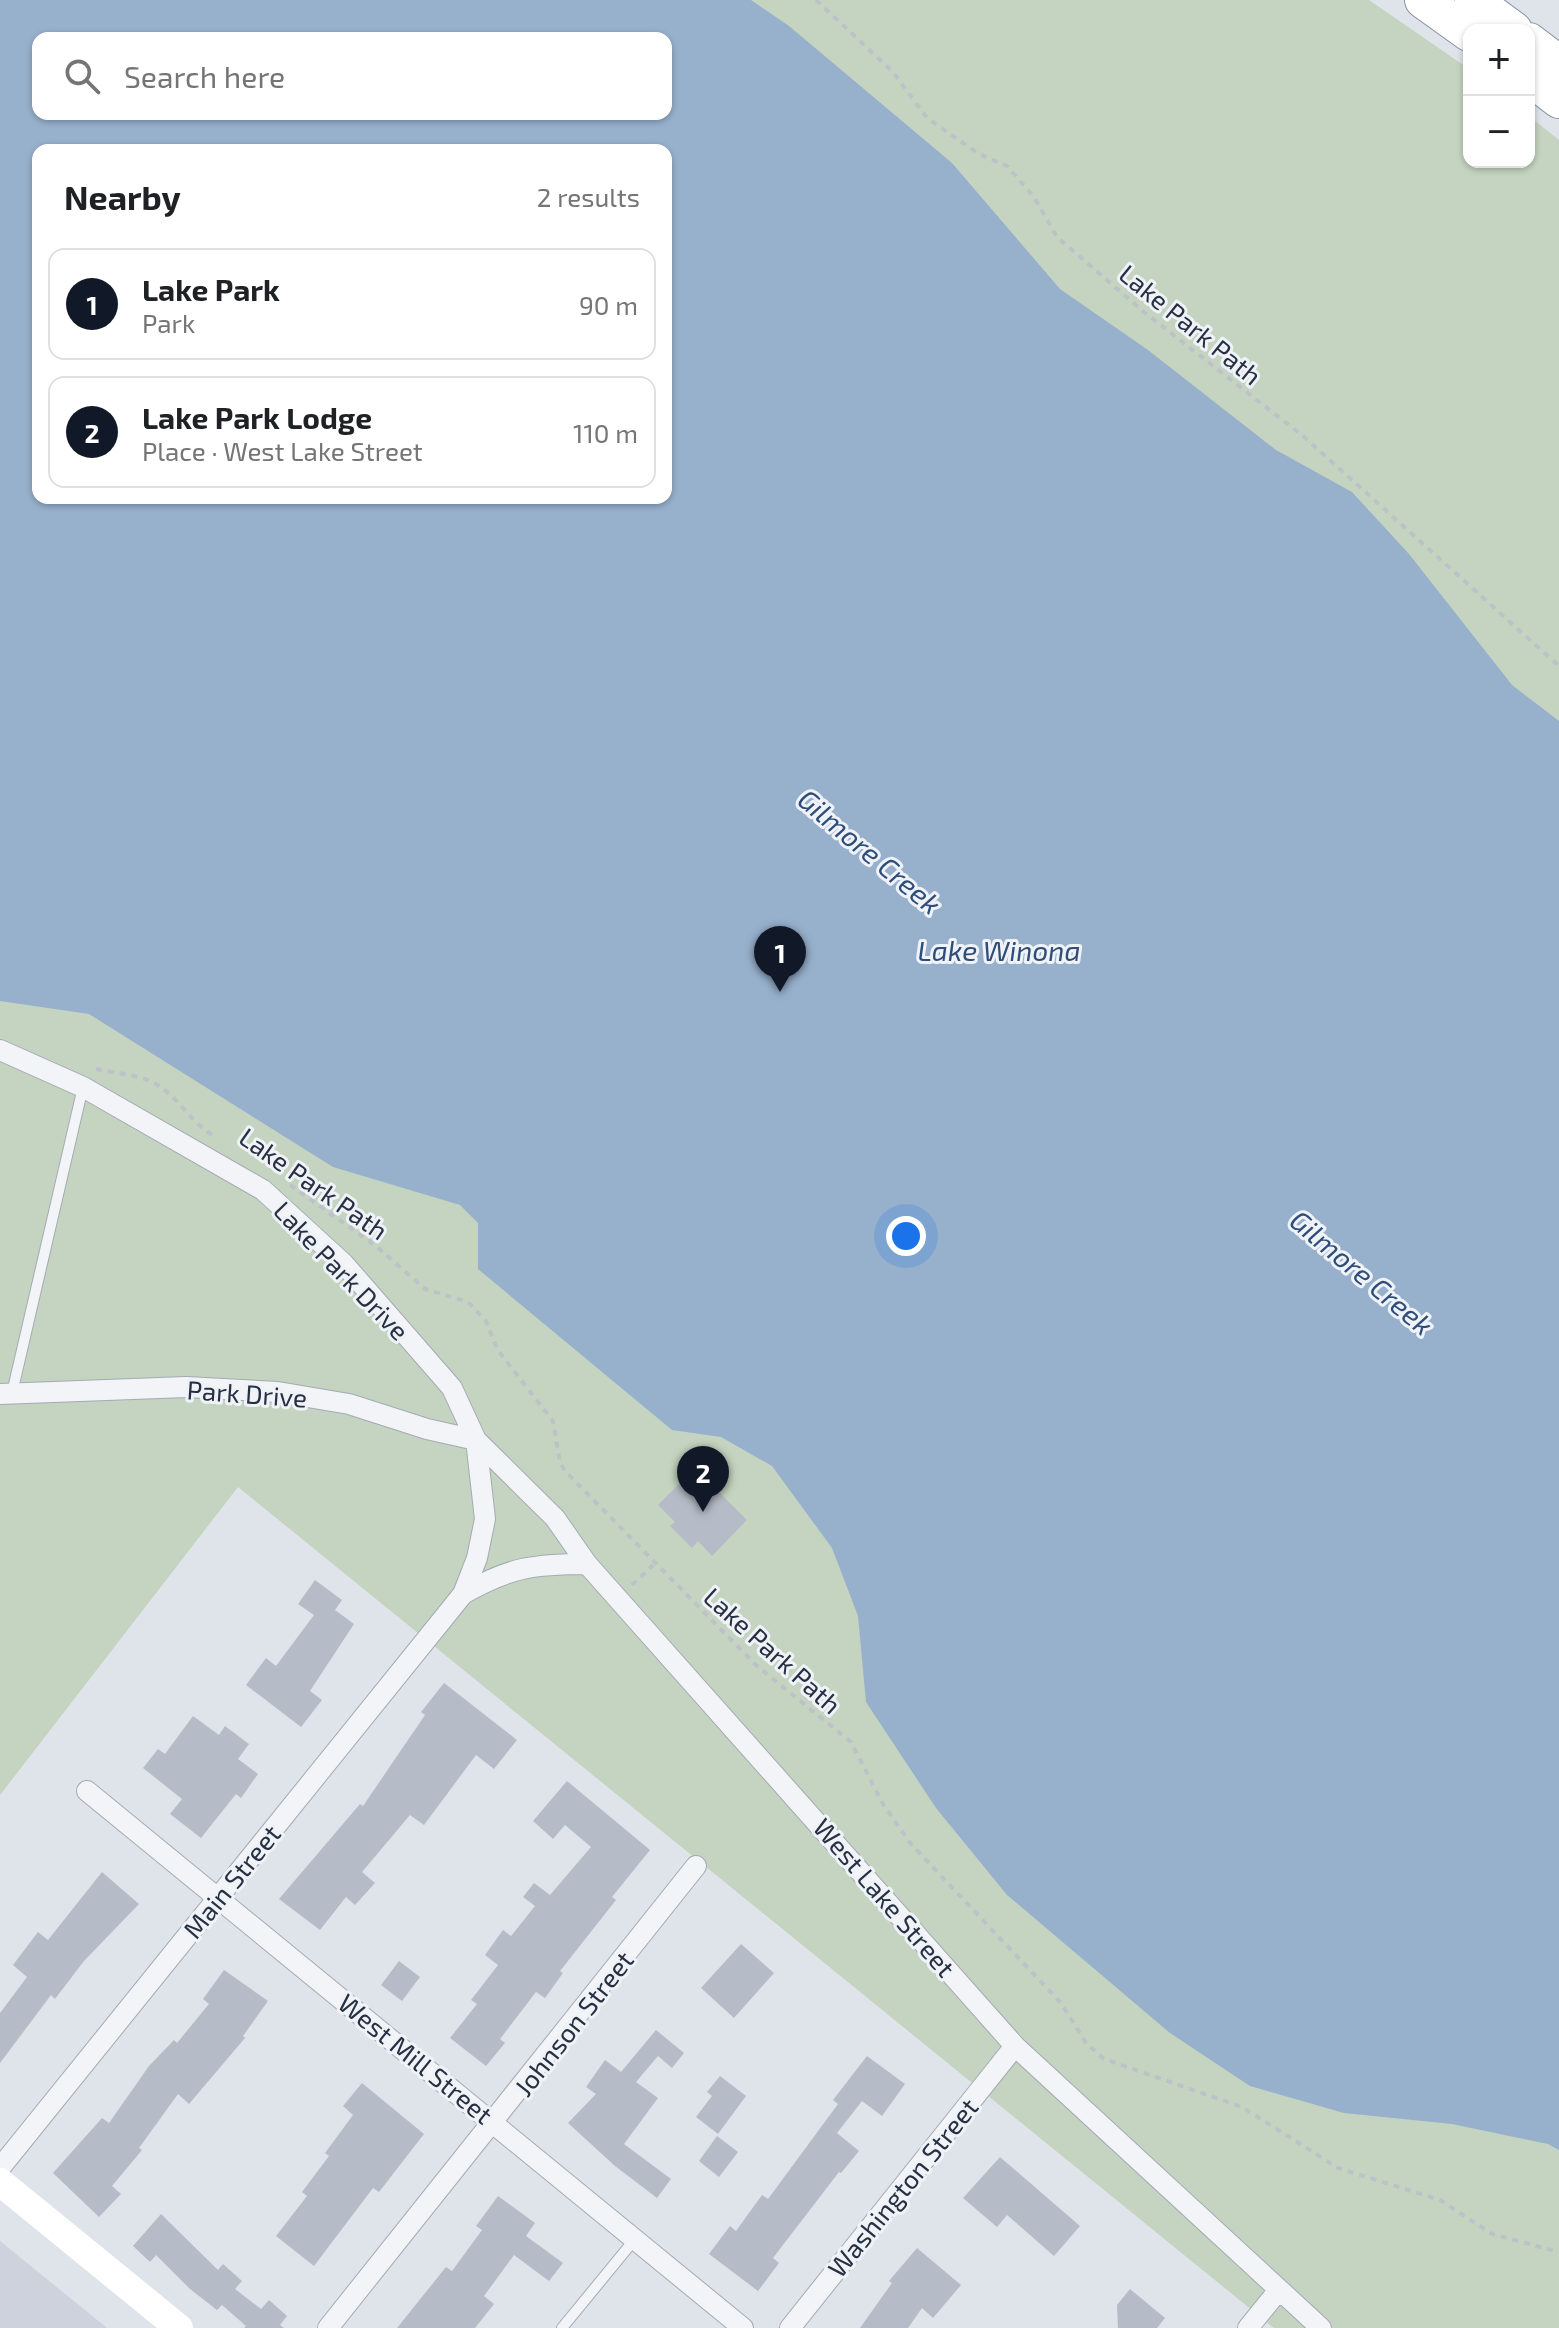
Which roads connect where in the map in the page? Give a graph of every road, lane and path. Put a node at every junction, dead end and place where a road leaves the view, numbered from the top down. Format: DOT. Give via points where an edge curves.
graph roads {
  1 [pos="816,0"];
  2 [pos="1423,0"];
  3 [pos="1473,0"];
  4 [pos="1506,24"];
  5 [pos="1463,29"];
  6 [pos="1535,46"];
  7 [pos="1559,64"];
  8 [pos="1535,82"];
  9 [pos="1559,100"];
  10 [pos="1559,666"];
  11 [pos="0,1050"];
  12 [pos="86,1065"];
  13 [pos="83,1087"];
  14 [pos="216,1137"];
  15 [pos="289,1185"];
  16 [pos="6,1393"];
  17 [pos="476,1440"];
  18 [pos="587,1564"];
  19 [pos="653,1565"];
  20 [pos="463,1594"];
  21 [pos="619,1596"];
  22 [pos="87,1791"];
  23 [pos="696,1866"];
  24 [pos="218,1896"];
  25 [pos="1015,2046"];
  26 [pos="494,2122"];
  27 [pos="0,2168"];
  28 [pos="0,2182"];
  29 [pos="635,2239"];
  30 [pos="1559,2252"];
  31 [pos="1278,2291"];
  32 [pos="179,2328"];
  33 [pos="328,2328"];
  34 [pos="562,2328"];
  35 [pos="743,2328"];
  36 [pos="790,2328"];
  37 [pos="1248,2328"];
  38 [pos="1321,2328"];
  1 -- 10 [label="path, Lake Park Path" via="893,72 927,118 979,154 1007,166 1034,197 1057,237 1303,436"];
  2 -- 5 [label="highway"];
  3 -- 4 [label="highway"];
  6 -- 7 [label="highway"];
  8 -- 9 [label="highway"];
  11 -- 13 [label="street, Lake Park Drive"];
  12 -- 14 [label="path, Lake Park Path" via="160,1086 191,1121"];
  13 -- 16 [label="lane, Park Drive"];
  13 -- 17 [label="street, Lake Park Drive" via="263,1190 344,1264 452,1388"];
  15 -- 19 [label="path, Lake Park Path" via="376,1246 425,1289 468,1302 477,1311 497,1349 553,1421 566,1472"];
  16 -- 17 [label="street, Park Drive" via="186,1387 278,1392 349,1404"];
  17 -- 18 [label="street, West Lake Street" via="555,1518"];
  17 -- 20 [label="street, Main Street" via="485,1519"];
  18 -- 20 [label="street, Main Street" via="541,1564 497,1574"];
  18 -- 21 [label="street, West Lake Street"];
  19 -- 21 [label="path"];
  19 -- 30 [label="path, Lake Park Path" via="757,1666 851,1742 911,1844 1061,2003 1086,2043 1104,2059 1242,2107 1338,2168 1440,2200 1492,2234"];
  20 -- 24 [label="street, Main Street"];
  21 -- 25 [label="street, West Lake Street"];
  22 -- 24 [label="street, West Mill Street"];
  23 -- 26 [label="street, Johnson Street"];
  24 -- 26 [label="street, West Mill Street"];
  24 -- 27 [label="street, Main Street"];
  25 -- 31 [label="street, West Lake Street"];
  25 -- 36 [label="street, Washington Street"];
  26 -- 29 [label="street, West Mill Street"];
  26 -- 33 [label="street, Johnson Street"];
  28 -- 32 [label="street"];
  29 -- 34 [label="lane"];
  29 -- 35 [label="street, West Mill Street"];
  31 -- 37 [label="street"];
  31 -- 38 [label="street, West Lake Street"];
}
